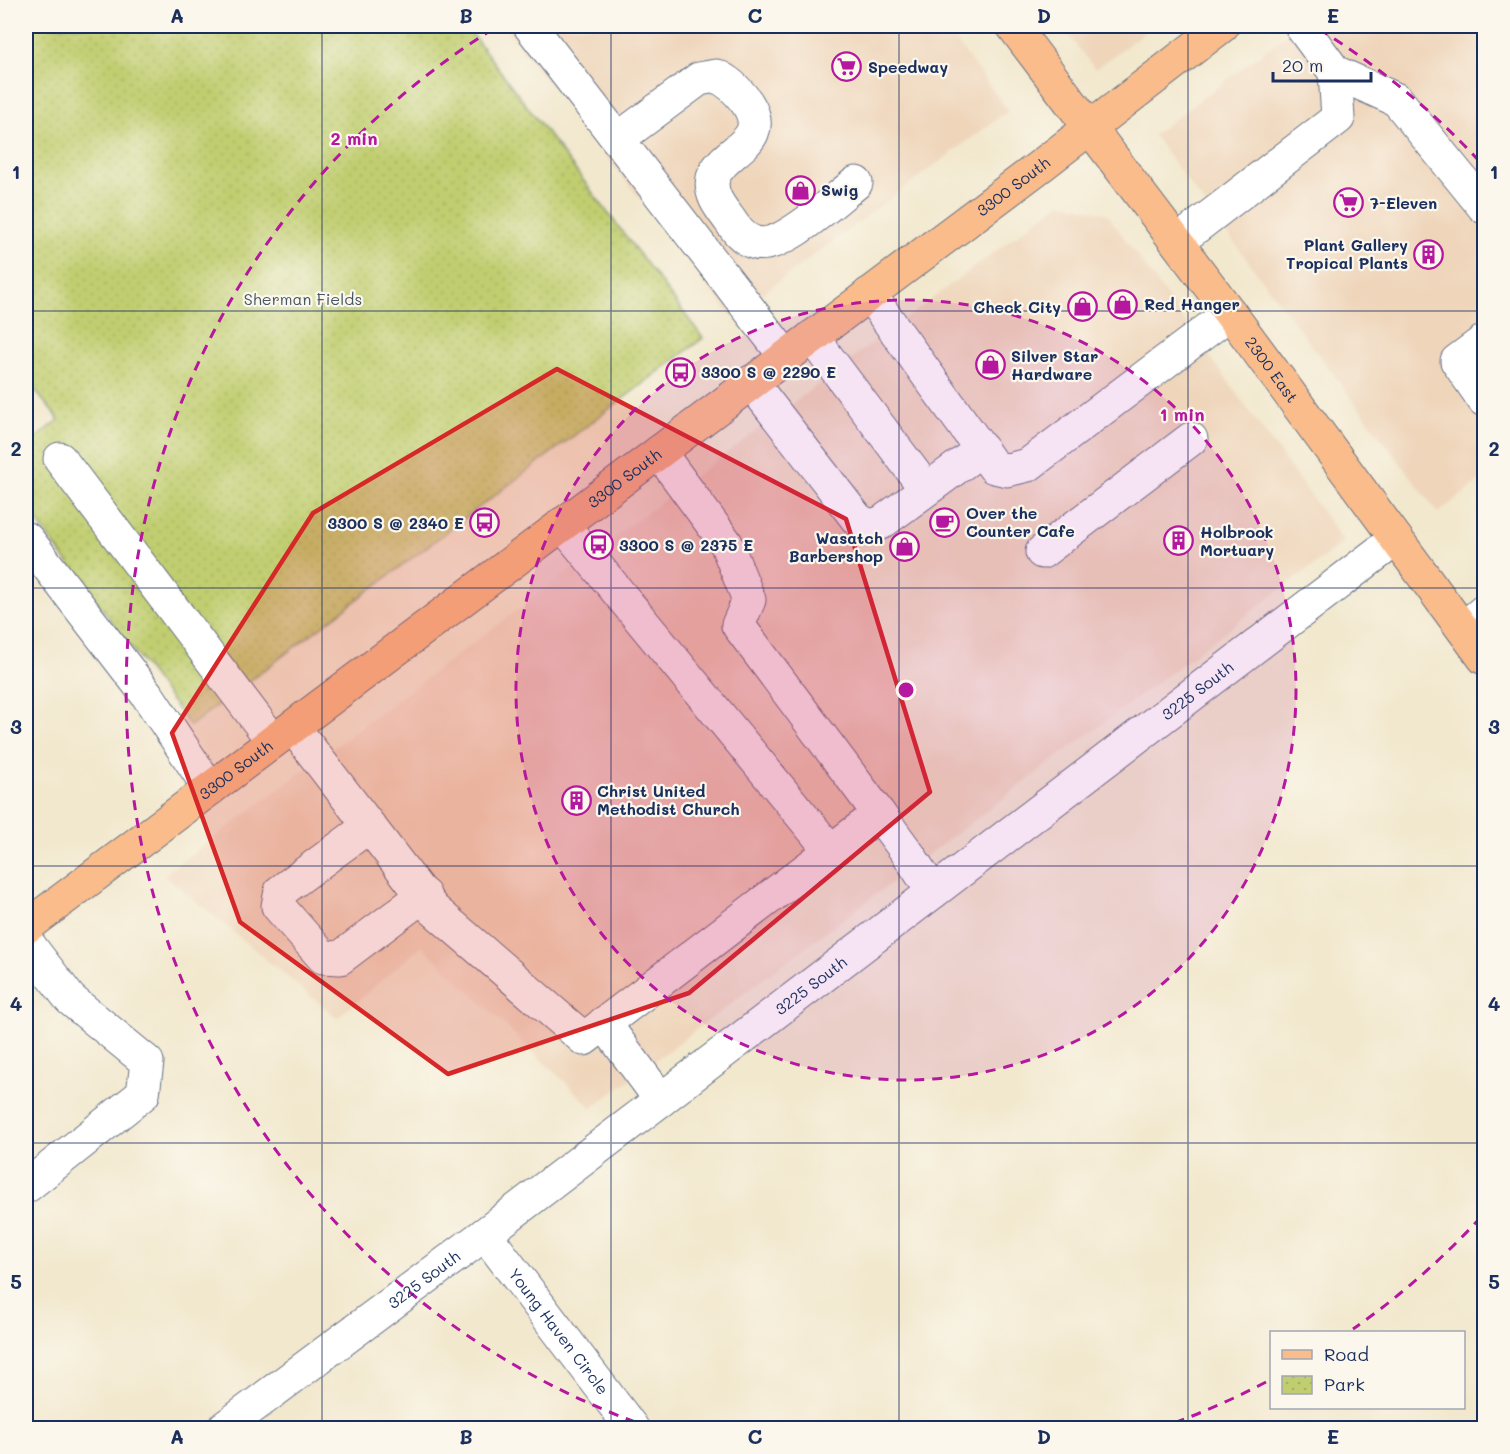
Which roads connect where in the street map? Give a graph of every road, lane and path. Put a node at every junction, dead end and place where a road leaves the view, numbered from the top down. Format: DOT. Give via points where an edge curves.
graph roads {
  1 [pos="530,26"];
  2 [pos="1013,26"];
  3 [pos="1222,26"];
  4 [pos="1301,26"];
  5 [pos="1335,72"];
  6 [pos="1090,125"];
  7 [pos="618,139"];
  8 [pos="856,183"];
  9 [pos="1485,207"];
  10 [pos="1177,242"];
  11 [pos="869,294"];
  12 [pos="1230,313"];
  13 [pos="812,337"];
  14 [pos="1485,340"];
  15 [pos="786,357"];
  16 [pos="751,382"];
  17 [pos="1485,400"];
  18 [pos="1191,440"];
  19 [pos="982,449"];
  20 [pos="659,452"];
  21 [pos="60,459"];
  22 [pos="926,489"];
  23 [pos="562,524"];
  24 [pos="27,539"];
  25 [pos="1396,539"];
  26 [pos="1042,552"];
  27 [pos="1474,620"];
  28 [pos="1485,658"];
  29 [pos="283,734"];
  30 [pos="210,789"];
  31 [pos="879,814"];
  32 [pos="369,826"];
  33 [pos="830,850"];
  34 [pos="933,892"];
  35 [pos="423,895"];
  36 [pos="26,927"];
  37 [pos="26,941"];
  38 [pos="604,1023"];
  39 [pos="661,1100"];
  40 [pos="27,1186"];
  41 [pos="485,1234"];
  42 [pos="224,1428"];
  43 [pos="632,1428"];
  1 -- 7 [label="street"];
  2 -- 6 [label="main road, 2300 East"];
  3 -- 6 [label="main road, 3300 South"];
  4 -- 5 [label="street"];
  5 -- 9 [label="street" via="1396,100"];
  5 -- 10 [label="street" via="1338,118"];
  6 -- 10 [label="main road, 2300 East"];
  6 -- 11 [label="main road, 3300 South"];
  7 -- 8 [label="street" via="699,79 716,76 736,89 754,119 750,137 717,171 712,188 719,206 746,240 762,244 779,240"];
  7 -- 15 [label="street"];
  10 -- 12 [label="main road, 2300 East"];
  11 -- 13 [label="main road, 3300 South"];
  11 -- 19 [label="street"];
  12 -- 19 [label="street" via="1028,465 1007,470 994,467"];
  12 -- 25 [label="main road, 2300 East"];
  13 -- 15 [label="main road, 3300 South"];
  13 -- 22 [label="street"];
  14 -- 17 [label="street" via="1457,361"];
  15 -- 16 [label="main road, 3300 South"];
  16 -- 20 [label="main road, 3300 South"];
  16 -- 22 [label="street" via="857,519 868,526 881,522"];
  18 -- 26 [label="street"];
  19 -- 22 [label="street"];
  20 -- 23 [label="main road, 3300 South"];
  20 -- 31 [label="street" via="726,543 749,600 738,625"];
  21 -- 29 [label="street"];
  23 -- 29 [label="main road, 3300 South"];
  23 -- 33 [label="street"];
  24 -- 30 [label="street" via="148,696"];
  25 -- 27 [label="main road, 2300 East"];
  25 -- 34 [label="street, 3225 South"];
  27 -- 28 [label="main road, 2300 East"];
  29 -- 30 [label="main road, 3300 South"];
  29 -- 32 [label="street"];
  30 -- 36 [label="main road, 3300 South"];
  31 -- 33 [label="street"];
  31 -- 34 [label="street"];
  32 -- 35 [label="street"];
  32 -- 35 [label="street" via="281,891 279,906 323,957 340,958"];
  33 -- 38 [label="street"];
  34 -- 39 [label="street, 3225 South"];
  35 -- 38 [label="street" via="433,909 584,1039"];
  37 -- 40 [label="street" via="70,999 147,1062 143,1094"];
  38 -- 39 [label="street"];
  39 -- 41 [label="street, 3225 South"];
  41 -- 42 [label="street, 3225 South"];
  41 -- 43 [label="street, Young Haven Circle"];
}
